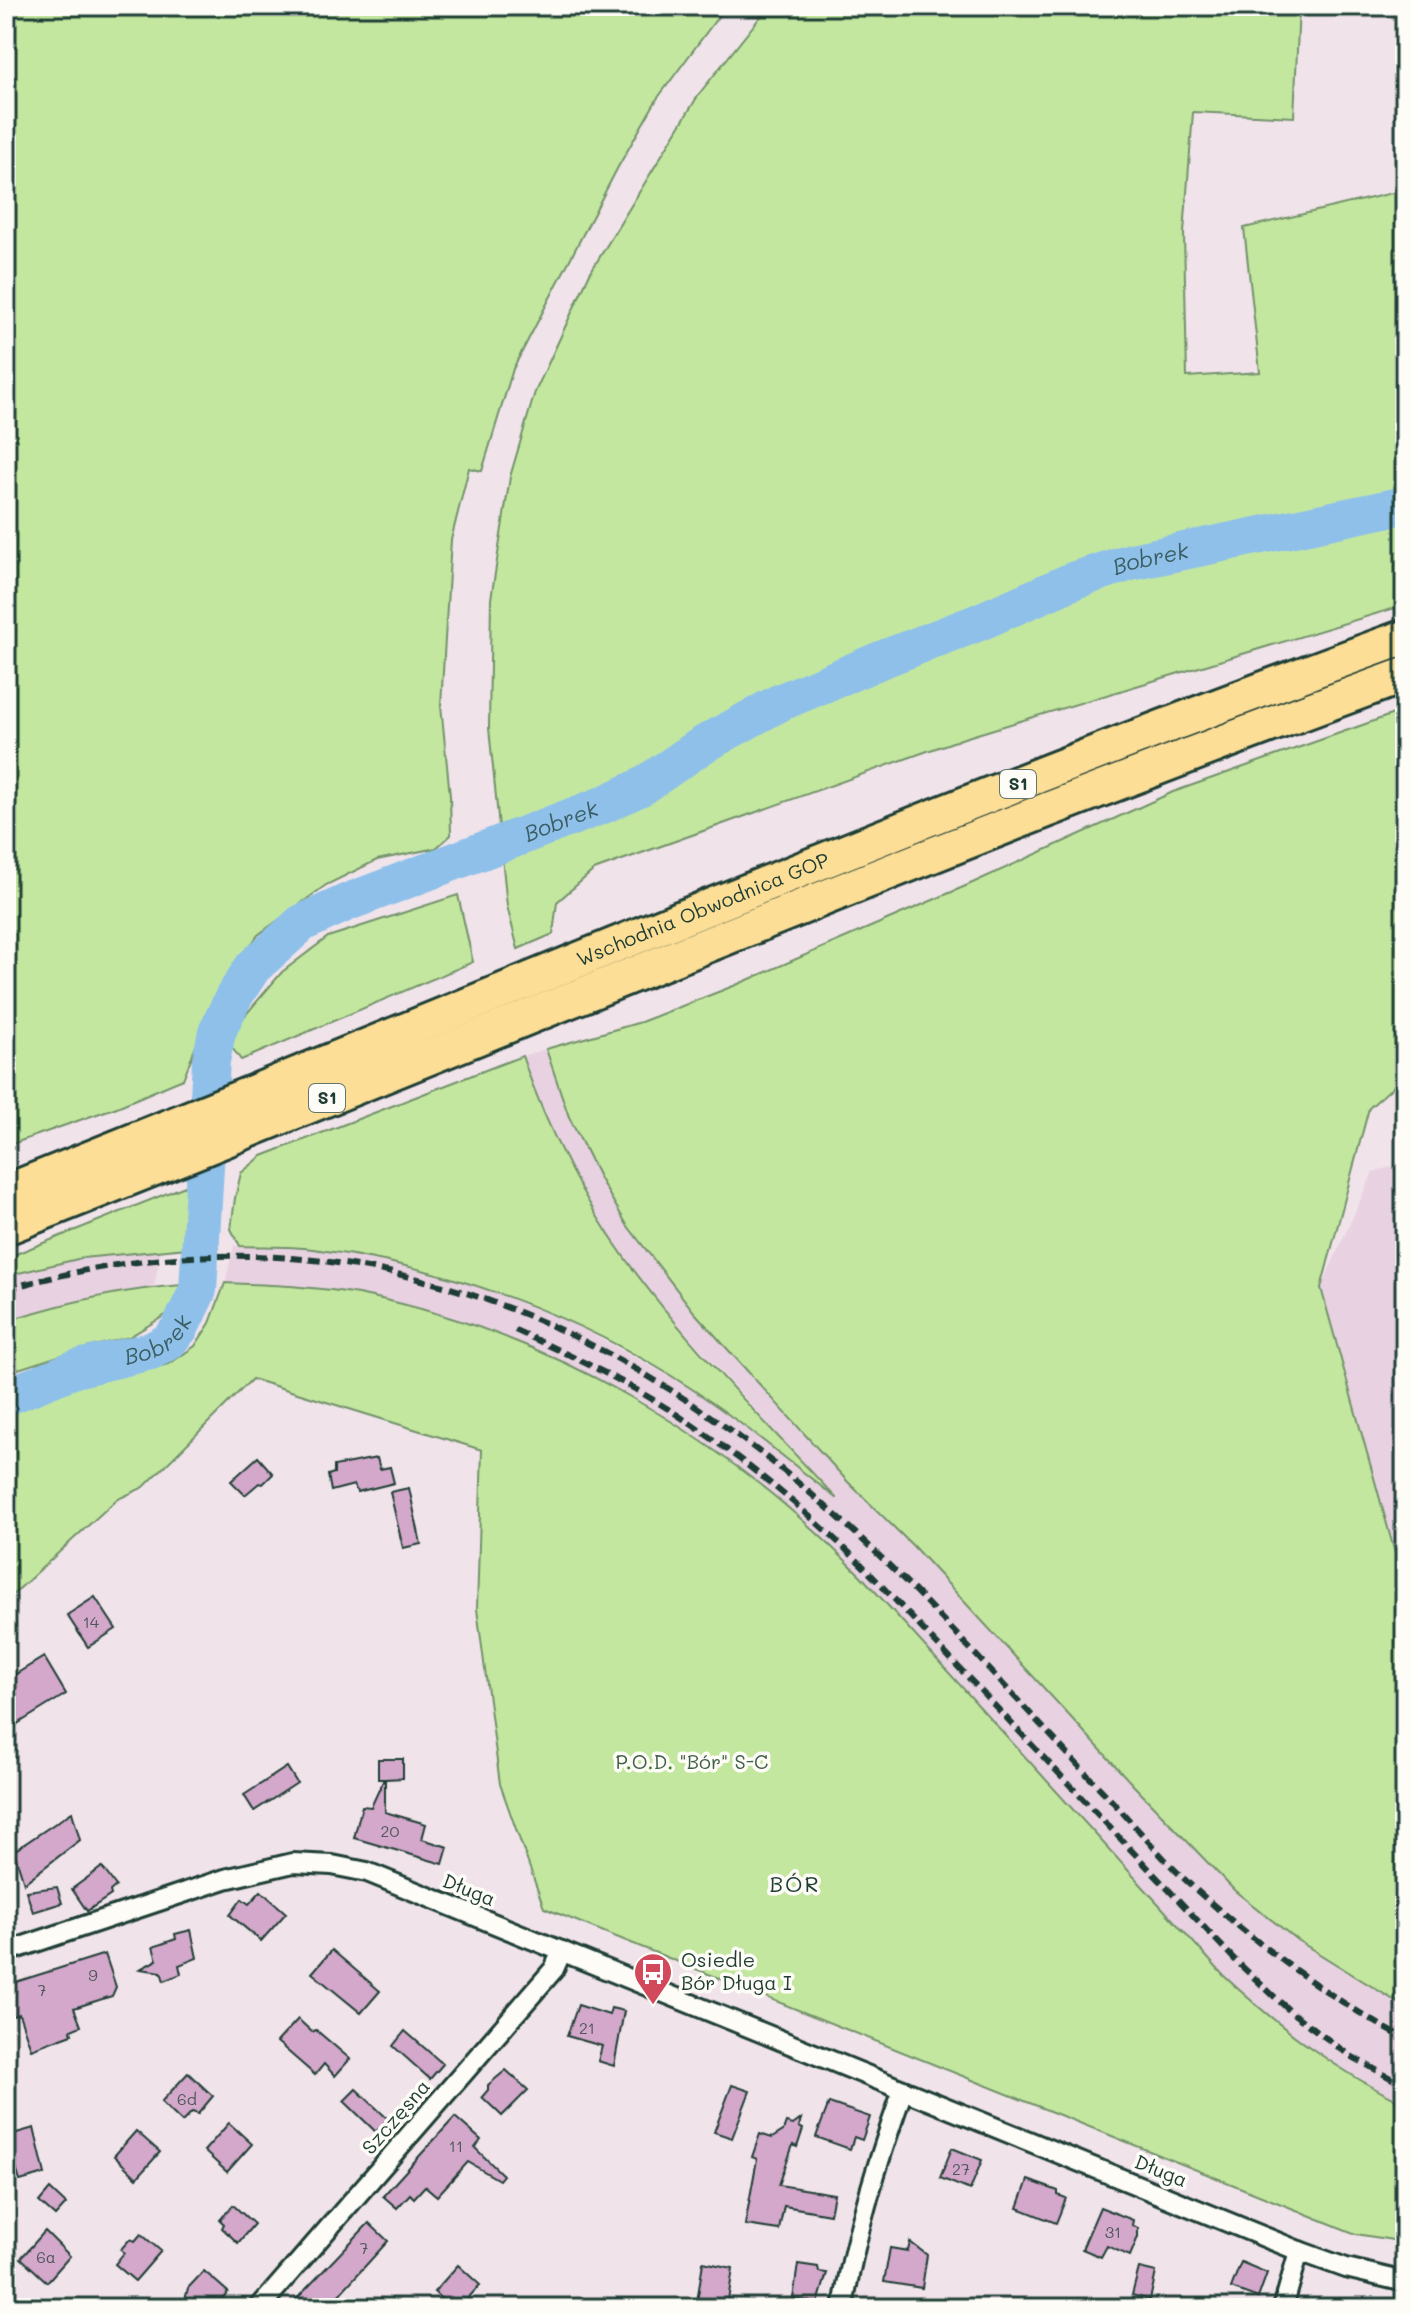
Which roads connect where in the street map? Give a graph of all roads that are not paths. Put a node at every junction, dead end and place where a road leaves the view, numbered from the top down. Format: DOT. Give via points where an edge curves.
graph roads {
  1 [pos="1405,637"];
  2 [pos="1405,675"];
  3 [pos="6,1192"];
  4 [pos="6,1227"];
  5 [pos="562,1951"];
  6 [pos="6,1952"];
  7 [pos="903,2090"];
  8 [pos="1299,2251"];
  9 [pos="1405,2282"];
  10 [pos="259,2308"];
  11 [pos="843,2308"];
  12 [pos="1283,2308"];
  1 -- 3 [label="highway, Wschodnia Obwodnica GOP / S1" via="1224,702"];
  2 -- 4 [label="highway, Wschodnia Obwodnica GOP / S1" via="1107,786"];
  5 -- 6 [label="street, Długa" via="367,1872 293,1863 225,1879"];
  5 -- 7 [label="street, Długa"];
  5 -- 10 [label="street, Szczęsna" via="554,1969"];
  7 -- 8 [label="street, Długa"];
  7 -- 11 [label="street" via="862,2217"];
  8 -- 9 [label="street, Długa"];
  8 -- 12 [label="street"];
}
